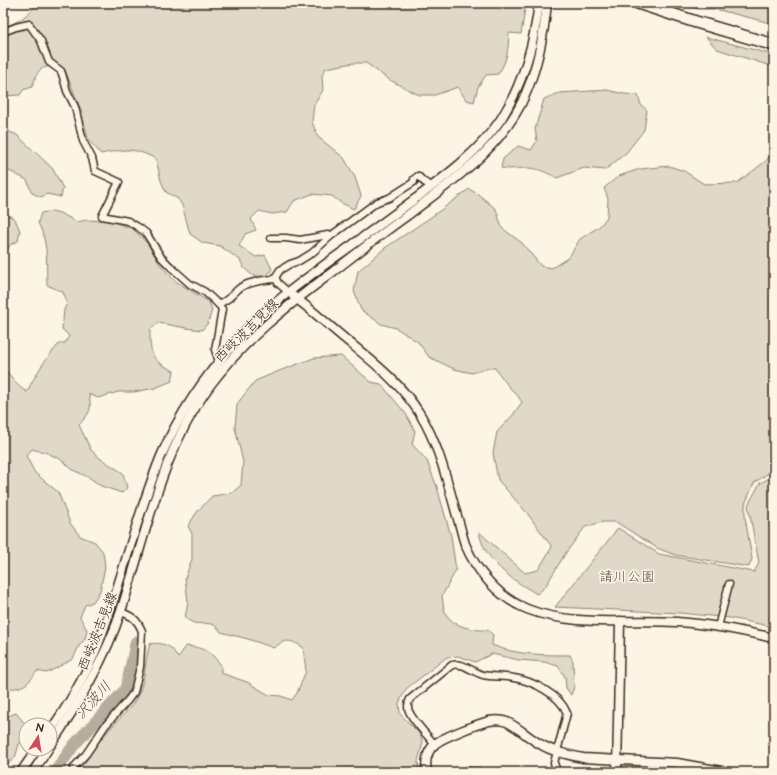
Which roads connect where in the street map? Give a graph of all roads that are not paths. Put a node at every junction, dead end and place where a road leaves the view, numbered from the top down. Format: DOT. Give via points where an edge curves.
graph roads {
  1 [pos="538,3"];
  2 [pos="547,3"];
  3 [pos="638,3"];
  4 [pos="3,32"];
  5 [pos="774,45"];
  6 [pos="432,186"];
  7 [pos="332,236"];
  8 [pos="271,238"];
  9 [pos="276,279"];
  10 [pos="288,292"];
  11 [pos="297,299"];
  12 [pos="218,304"];
  13 [pos="219,361"];
  14 [pos="730,584"];
  15 [pos="121,612"];
  16 [pos="620,620"];
  17 [pos="718,627"];
  18 [pos="774,638"];
  19 [pos="58,719"];
  20 [pos="58,733"];
  21 [pos="435,745"];
  22 [pos="556,752"];
  23 [pos="31,757"];
  24 [pos="43,757"];
  25 [pos="617,760"];
  26 [pos="21,772"];
  27 [pos="33,772"];
  28 [pos="72,772"];
  29 [pos="426,772"];
  30 [pos="459,772"];
  31 [pos="480,772"];
  32 [pos="557,772"];
  33 [pos="617,772"];
  34 [pos="727,772"];
  1 -- 6 [label="main road, 西岐波吉見線" via="528,60 509,104 496,125 475,150"];
  2 -- 11 [label="main road, 西岐波吉見線" via="542,40 526,94 505,129 491,146 439,191"];
  3 -- 5 [label="highway"];
  4 -- 12 [label="street" via="29,24 41,41 49,62 61,72 95,171 119,182 102,216 128,221 146,233 162,258 172,268"];
  6 -- 7 [label="street" via="418,176 414,178 414,182 390,198 377,202"];
  6 -- 10 [label="main road, 西岐波吉見線"];
  7 -- 8 [label="street" via="300,240"];
  7 -- 9 [label="street" via="312,253 280,270"];
  9 -- 10 [label="street"];
  9 -- 12 [label="street" via="246,284 226,302"];
  10 -- 11 [label="main road"];
  10 -- 13 [label="main road, 西岐波吉見線" via="260,316"];
  11 -- 15 [label="main road, 西岐波吉見線" via="244,345 211,384 183,430 161,478"];
  11 -- 16 [label="main road" via="382,370 399,386 413,405 430,433 465,543 479,570 495,587 513,602 550,616"];
  12 -- 13 [label="street" via="222,309 215,350"];
  13 -- 19 [label="main road, 西岐波吉見線" via="189,404 163,452 145,499 103,632 75,692"];
  14 -- 17 [label="street"];
  15 -- 20 [label="main road, 西岐波吉見線" via="95,674"];
  15 -- 28 [label="street" via="132,616 142,631 140,667 134,692 105,726"];
  16 -- 17 [label="main road" via="677,622"];
  16 -- 25 [label="main road"];
  17 -- 18 [label="main road"];
  21 -- 22 [label="main road" via="489,721 498,721 506,722 542,746"];
  21 -- 22 [label="street" via="408,711 409,702 452,664 457,664 482,674 529,682 558,699 567,713"];
  21 -- 29 [label="main road" via="427,757"];
  22 -- 25 [label="main road" via="583,758"];
  22 -- 32 [label="street" via="554,763"];
  23 -- 26 [label="main road"];
  24 -- 27 [label="main road"];
  25 -- 33 [label="main road"];
  25 -- 34 [label="main road" via="677,762"];
  30 -- 31 [label="street"];
}
